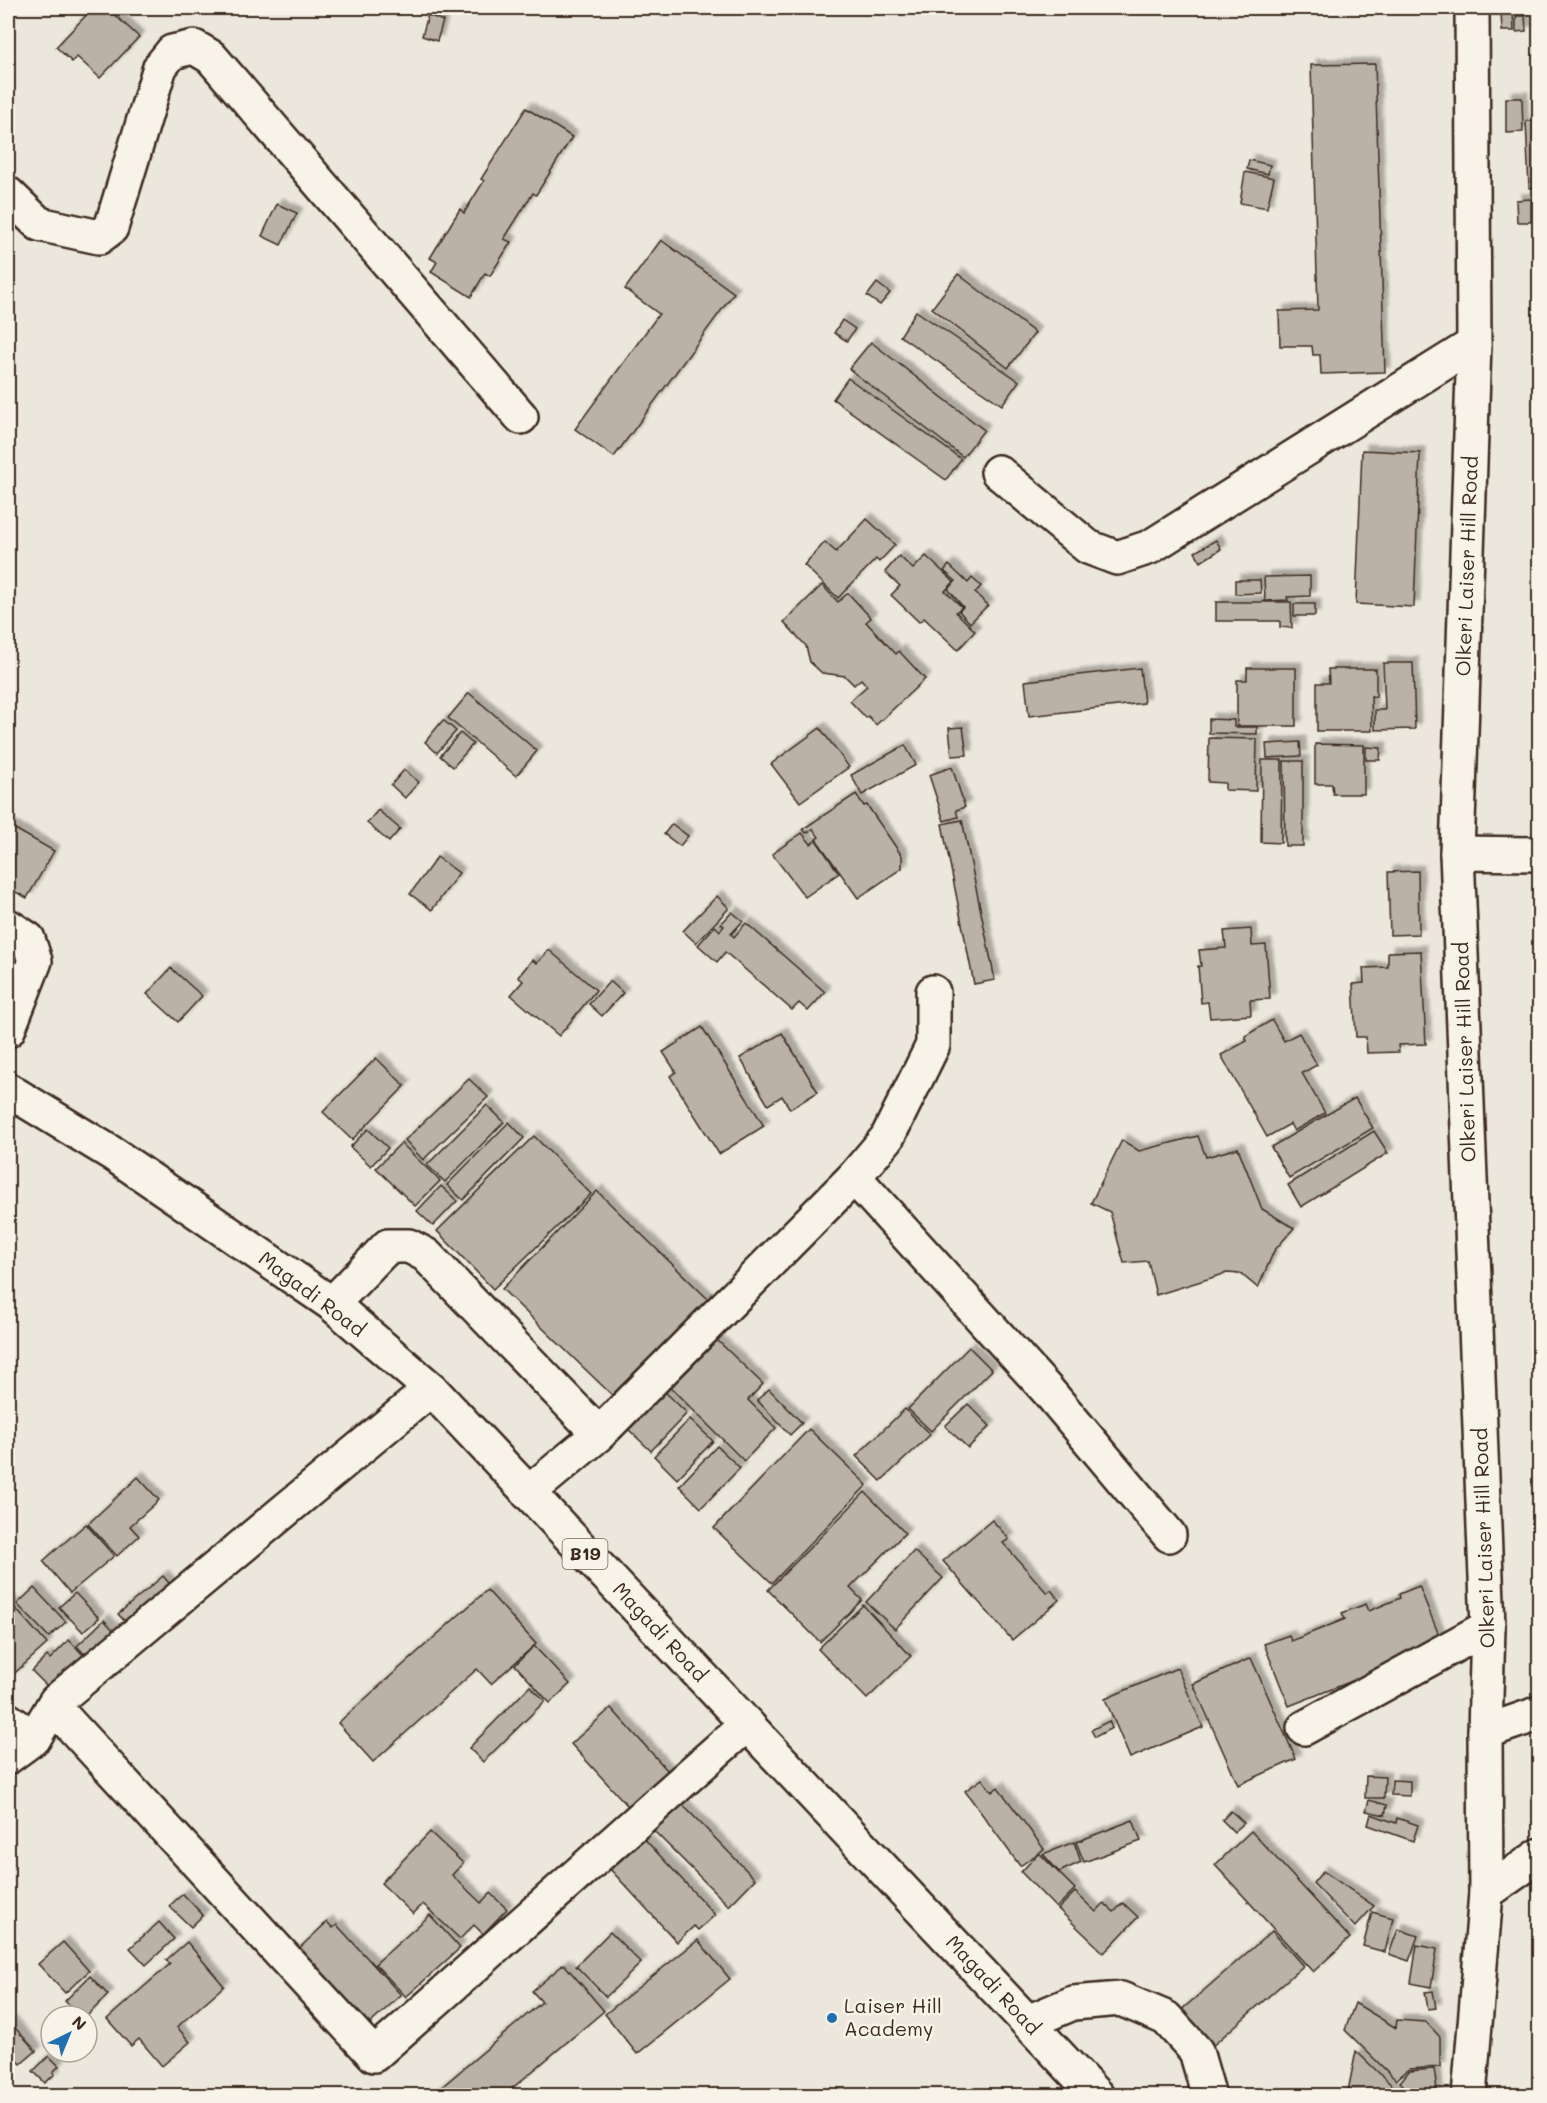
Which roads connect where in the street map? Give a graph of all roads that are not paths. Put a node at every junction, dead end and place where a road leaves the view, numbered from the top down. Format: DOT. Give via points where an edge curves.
graph roads {
  1 [pos="1472,8"];
  2 [pos="8,194"];
  3 [pos="1474,344"];
  4 [pos="521,417"];
  5 [pos="998,472"];
  6 [pos="1457,853"];
  7 [pos="1539,854"];
  8 [pos="8,926"];
  9 [pos="933,992"];
  10 [pos="8,1030"];
  11 [pos="8,1090"];
  12 [pos="854,1177"];
  13 [pos="332,1304"];
  14 [pos="431,1389"];
  15 [pos="599,1434"];
  16 [pos="528,1493"];
  17 [pos="1169,1535"];
  18 [pos="1488,1627"];
  19 [pos="53,1706"];
  20 [pos="1539,1713"];
  21 [pos="8,1720"];
  22 [pos="747,1724"];
  23 [pos="1304,1728"];
  24 [pos="1485,1732"];
  25 [pos="34,1738"];
  26 [pos="8,1757"];
  27 [pos="1539,1855"];
  28 [pos="1486,1893"];
  29 [pos="1028,2022"];
  30 [pos="1097,2096"];
  31 [pos="1209,2096"];
  32 [pos="1469,2096"];
  1 -- 3 [label="main road, Olkeri Laiser Hill Road"];
  2 -- 4 [label="main road" via="39,224 99,237 111,228 160,67 172,52 194,47 211,57"];
  3 -- 5 [label="main road" via="1150,547 1117,558 1088,547"];
  3 -- 6 [label="main road, Olkeri Laiser Hill Road"];
  6 -- 7 [label="main road"];
  6 -- 18 [label="main road, Olkeri Laiser Hill Road"];
  8 -- 10 [label="main road" via="28,939 35,961"];
  9 -- 12 [label="main road" via="933,1045 887,1137"];
  11 -- 13 [label="main road, Magadi Road / B19" via="113,1154"];
  12 -- 15 [label="main road"];
  12 -- 17 [label="main road" via="1048,1391"];
  13 -- 14 [label="main road, Magadi Road / B19"];
  13 -- 15 [label="main road" via="388,1246 409,1246 426,1255"];
  14 -- 16 [label="main road, Magadi Road / B19"];
  14 -- 19 [label="main road"];
  15 -- 16 [label="main road"];
  16 -- 22 [label="main road, Magadi Road / B19"];
  18 -- 23 [label="main road"];
  18 -- 24 [label="main road, Olkeri Laiser Hill Road"];
  19 -- 22 [label="main road" via="374,2055"];
  19 -- 25 [label="main road"];
  20 -- 24 [label="main road"];
  21 -- 25 [label="main road"];
  22 -- 29 [label="main road, Magadi Road / B19"];
  24 -- 28 [label="main road, Olkeri Laiser Hill Road"];
  25 -- 26 [label="main road"];
  27 -- 28 [label="main road"];
  28 -- 32 [label="main road, Olkeri Laiser Hill Road"];
  29 -- 30 [label="main road, Magadi Road / B19"];
  29 -- 31 [label="main road" via="1073,2004 1121,1999 1166,2018 1196,2051"];
}
